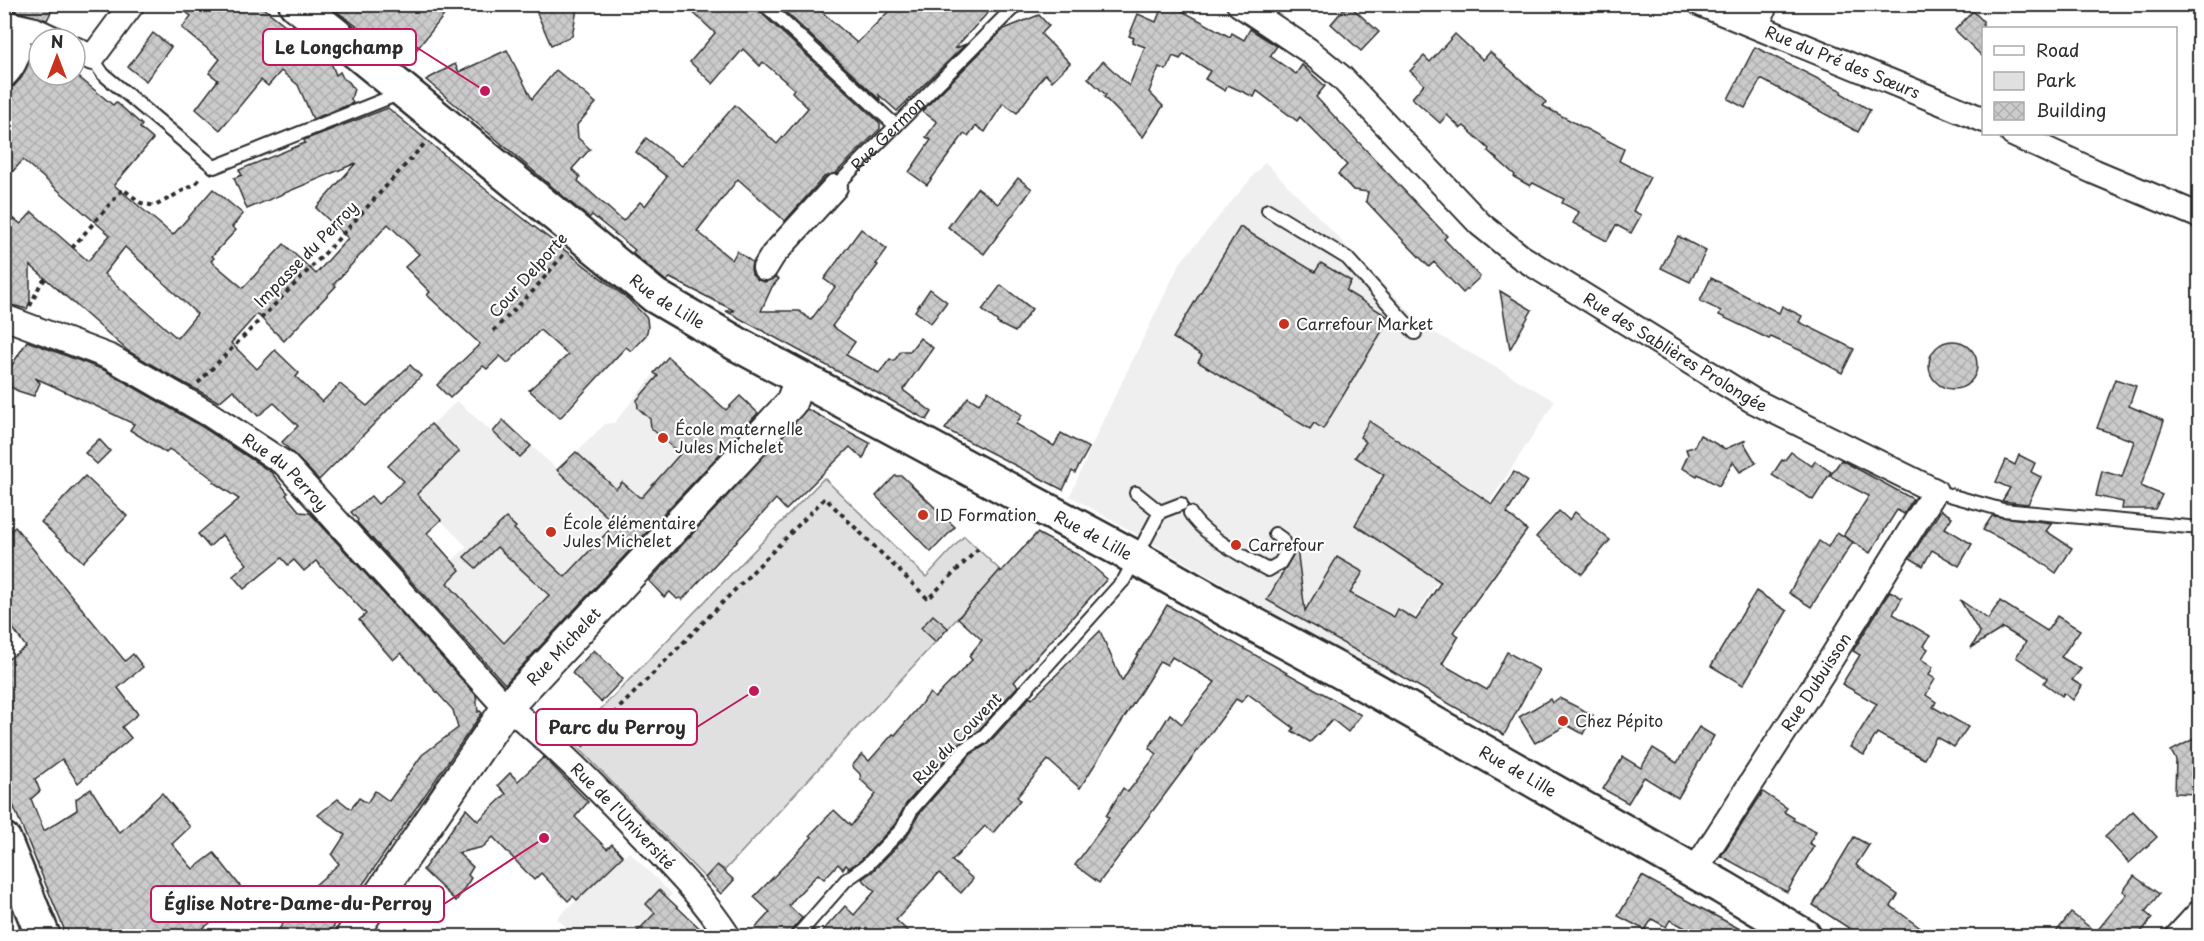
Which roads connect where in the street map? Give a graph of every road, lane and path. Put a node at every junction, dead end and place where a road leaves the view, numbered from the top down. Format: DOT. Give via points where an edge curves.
graph roads {
  1 [pos="132,4"];
  2 [pos="296,4"];
  3 [pos="764,4"];
  4 [pos="1017,4"];
  5 [pos="1239,4"];
  6 [pos="1701,4"];
  7 [pos="1762,15"];
  8 [pos="9,23"];
  9 [pos="27,28"];
  10 [pos="87,50"];
  11 [pos="87,58"];
  12 [pos="4,76"];
  13 [pos="405,91"];
  14 [pos="1982,120"];
  15 [pos="444,123"];
  16 [pos="896,126"];
  17 [pos="2015,135"];
  18 [pos="214,167"];
  19 [pos="835,187"];
  20 [pos="1268,210"];
  21 [pos="2199,216"];
  22 [pos="580,235"];
  23 [pos="72,248"];
  24 [pos="765,268"];
  25 [pos="46,278"];
  26 [pos="35,296"];
  27 [pos="4,316"];
  28 [pos="493,331"];
  29 [pos="1415,333"];
  30 [pos="800,378"];
  31 [pos="183,399"];
  32 [pos="1935,491"];
  33 [pos="1136,493"];
  34 [pos="1160,512"];
  35 [pos="2199,528"];
  36 [pos="1275,534"];
  37 [pos="978,549"];
  38 [pos="1136,558"];
  39 [pos="508,706"];
  40 [pos="579,749"];
  41 [pos="4,840"];
  42 [pos="1694,872"];
  43 [pos="2199,912"];
  44 [pos="43,936"];
  45 [pos="351,936"];
  46 [pos="729,936"];
  47 [pos="797,936"];
  48 [pos="1804,936"];
  49 [pos="2178,936"];
  1 -- 10 [label="street"];
  2 -- 13 [label="main road, Rue de Lille"];
  3 -- 16 [label="lane"];
  4 -- 16 [label="lane, Rue Germon"];
  5 -- 32 [label="street, Rue des Sablières Prolongée" via="1342,78 1480,224 1521,257 1752,400"];
  6 -- 7 [label="street, Rue du Pré des Sœurs"];
  7 -- 14 [label="street, Rue du Pré des Sœurs"];
  8 -- 9 [label="street"];
  8 -- 12 [label="street" via="20,44 14,66"];
  11 -- 18 [label="lane"];
  13 -- 15 [label="main road, Rue de Lille"];
  13 -- 18 [label="lane"];
  15 -- 22 [label="main road, Rue de Lille"];
  15 -- 31 [label="path, Impasse du Perroy" via="331,247"];
  16 -- 19 [label="lane, Rue Germon"];
  17 -- 21 [label="street"];
  18 -- 23 [label="path" via="195,184 155,206 141,203 123,189"];
  19 -- 24 [label="street, Rue Germon"];
  20 -- 29 [label="lane" via="1347,258"];
  22 -- 28 [label="path, Cour Delporte"];
  22 -- 30 [label="main road, Rue de Lille" via="655,296"];
  25 -- 26 [label="path"];
  27 -- 31 [label="street, Rue du Perroy" via="110,357"];
  30 -- 38 [label="main road, Rue de Lille"];
  30 -- 39 [label="street, Rue Michelet" via="791,403"];
  31 -- 39 [label="street, Rue du Perroy" via="285,464"];
  32 -- 35 [label="lane, Rue des Sablières Prolongée" via="2003,510"];
  32 -- 42 [label="street, Rue Dubuisson"];
  33 -- 34 [label="lane"];
  34 -- 36 [label="lane" via="1186,509 1195,521 1240,556 1268,570 1280,563 1287,551"];
  34 -- 38 [label="lane, Rue du Couvent"];
  37 -- 40 [label="path" via="928,599 825,498"];
  38 -- 42 [label="main road, Rue de Lille"];
  38 -- 47 [label="lane, Rue du Couvent" via="1124,580 1097,612 982,738 966,748 912,809 902,829 866,866 846,880"];
  39 -- 45 [label="street, Rue Michelet"];
  39 -- 46 [label="street, Rue de l'Université" via="591,780 706,903"];
  41 -- 44 [label="main road"];
  42 -- 48 [label="main road, Rue de Lille"];
  43 -- 49 [label="street"];
}
